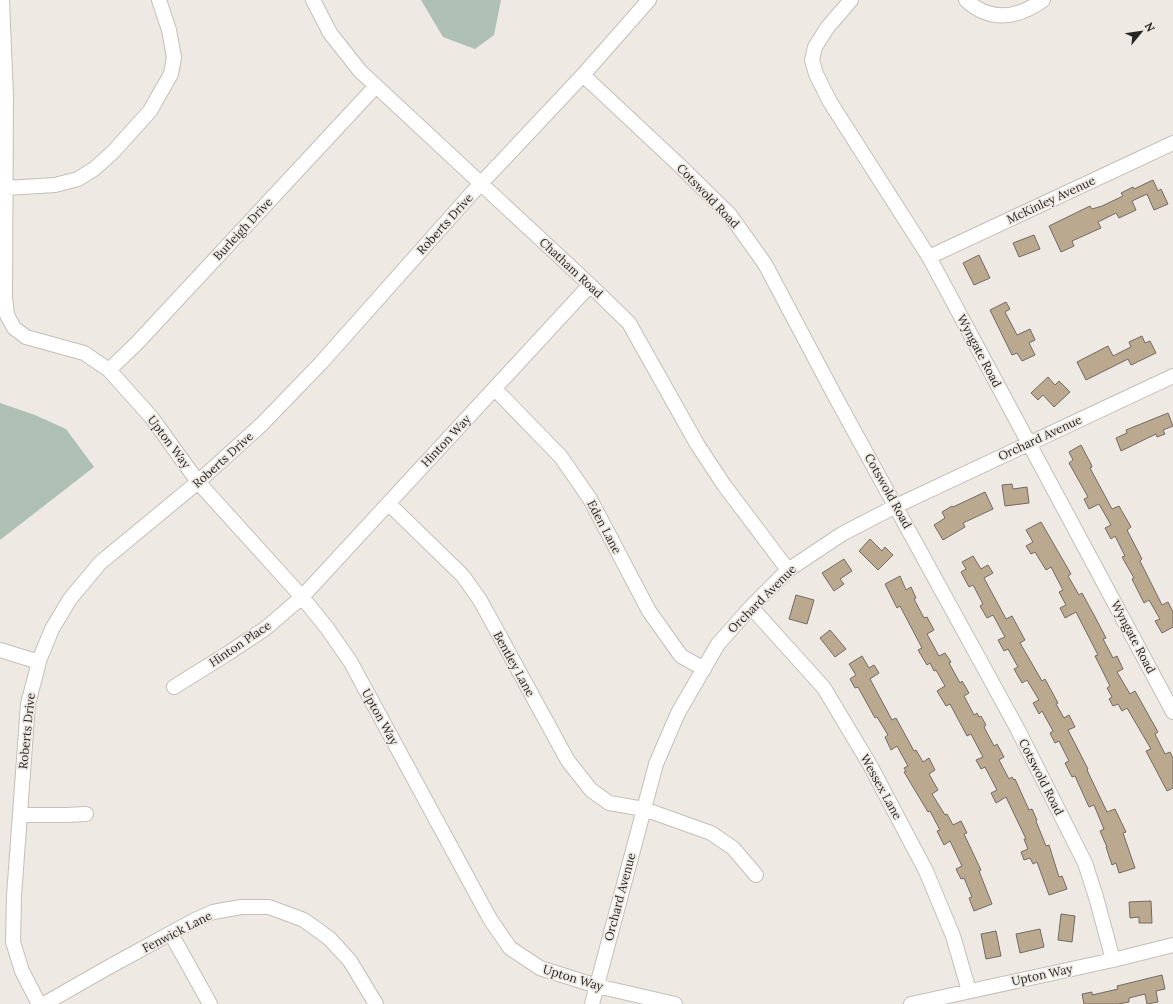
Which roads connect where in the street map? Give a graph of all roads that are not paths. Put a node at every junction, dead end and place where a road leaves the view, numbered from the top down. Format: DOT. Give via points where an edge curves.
graph roads {
  1 [pos="2,0"];
  2 [pos="159,0"];
  3 [pos="313,0"];
  4 [pos="649,0"];
  5 [pos="851,0"];
  6 [pos="966,0"];
  7 [pos="1044,0"];
  8 [pos="583,75"];
  9 [pos="376,86"];
  10 [pos="1173,143"];
  11 [pos="480,184"];
  12 [pos="6,188"];
  13 [pos="929,257"];
  14 [pos="590,285"];
  15 [pos="108,370"];
  16 [pos="1173,376"];
  17 [pos="495,388"];
  18 [pos="1029,444"];
  19 [pos="198,482"];
  20 [pos="389,504"];
  21 [pos="896,506"];
  22 [pos="788,570"];
  23 [pos="302,597"];
  24 [pos="751,607"];
  25 [pos="0,650"];
  26 [pos="39,662"];
  27 [pos="704,669"];
  28 [pos="174,687"];
  29 [pos="1173,712"];
  30 [pos="644,809"];
  31 [pos="86,814"];
  32 [pos="20,815"];
  33 [pos="756,875"];
  34 [pos="171,934"];
  35 [pos="1173,945"];
  36 [pos="1113,960"];
  37 [pos="597,986"];
  38 [pos="969,991"];
  39 [pos="39,1004"];
  40 [pos="44,1004"];
  41 [pos="210,1004"];
  42 [pos="376,1004"];
  43 [pos="592,1004"];
  44 [pos="675,1004"];
  45 [pos="912,1004"];
  1 -- 12 [label="street, Upton Way"];
  2 -- 12 [label="street" via="174,56 171,74 150,112 113,152 78,179 55,185"];
  3 -- 9 [label="street, Chatham Road" via="330,33 360,71"];
  4 -- 8 [label="street, Roberts Drive"];
  5 -- 13 [label="street, Wyngate Road" via="827,28 815,47 812,60 816,74 830,102"];
  6 -- 7 [label="street" via="987,13 1005,16 1020,13"];
  8 -- 11 [label="street, Roberts Drive"];
  8 -- 21 [label="street, Cotswold Road" via="730,215 765,264"];
  9 -- 11 [label="street, Chatham Road"];
  9 -- 15 [label="street, Burleigh Drive" via="138,342"];
  10 -- 13 [label="street, McKinley Avenue"];
  11 -- 14 [label="street, Chatham Road"];
  11 -- 19 [label="street, Roberts Drive" via="321,363 261,425"];
  12 -- 15 [label="street, Upton Way" via="5,297 7,315 14,328 26,337 84,353"];
  13 -- 18 [label="street, Wyngate Road"];
  14 -- 17 [label="street, Hinton Way"];
  14 -- 22 [label="street, Chatham Road" via="629,323 697,444 724,485"];
  15 -- 19 [label="street, Upton Way" via="152,418"];
  16 -- 18 [label="street, Orchard Avenue"];
  17 -- 20 [label="street, Hinton Way"];
  17 -- 27 [label="street, Eden Lane" via="561,457 590,499 649,611 681,656"];
  18 -- 21 [label="street, Orchard Avenue"];
  18 -- 29 [label="street, Wyngate Road"];
  19 -- 23 [label="street, Upton Way"];
  19 -- 26 [label="street, Roberts Drive" via="100,563 70,599 52,629"];
  20 -- 23 [label="street, Hinton Way"];
  20 -- 30 [label="street, Bentley Lane" via="463,576 480,600 568,761 591,790 609,803"];
  21 -- 22 [label="street, Orchard Avenue" via="842,534"];
  21 -- 36 [label="street, Cotswold Road" via="1017,728 1085,863"];
  22 -- 24 [label="street, Orchard Avenue"];
  23 -- 28 [label="street, Hinton Place" via="266,628"];
  23 -- 37 [label="street, Upton Way" via="350,661 490,919 510,948 540,968"];
  24 -- 27 [label="street, Orchard Avenue" via="718,644"];
  24 -- 38 [label="street, Wessex Lane" via="824,688 870,765 926,871 953,936"];
  25 -- 26 [label="street"];
  26 -- 32 [label="street, Roberts Drive" via="28,704"];
  27 -- 30 [label="street, Orchard Avenue" via="678,713 656,764"];
  30 -- 33 [label="street, Bentley Lane" via="711,833 733,848"];
  30 -- 37 [label="street, Orchard Avenue"];
  31 -- 32 [label="street"];
  32 -- 39 [label="street, Roberts Drive" via="13,942 22,971"];
  34 -- 40 [label="street, Fenwick Lane"];
  34 -- 41 [label="street"];
  34 -- 42 [label="street, Fenwick Lane" via="212,912 241,907 269,907 304,920 330,939 350,961"];
  35 -- 36 [label="street, Upton Way"];
  36 -- 38 [label="street, Upton Way"];
  37 -- 43 [label="street, Orchard Avenue"];
  37 -- 44 [label="street, Upton Way"];
  38 -- 45 [label="street, Upton Way"];
}
